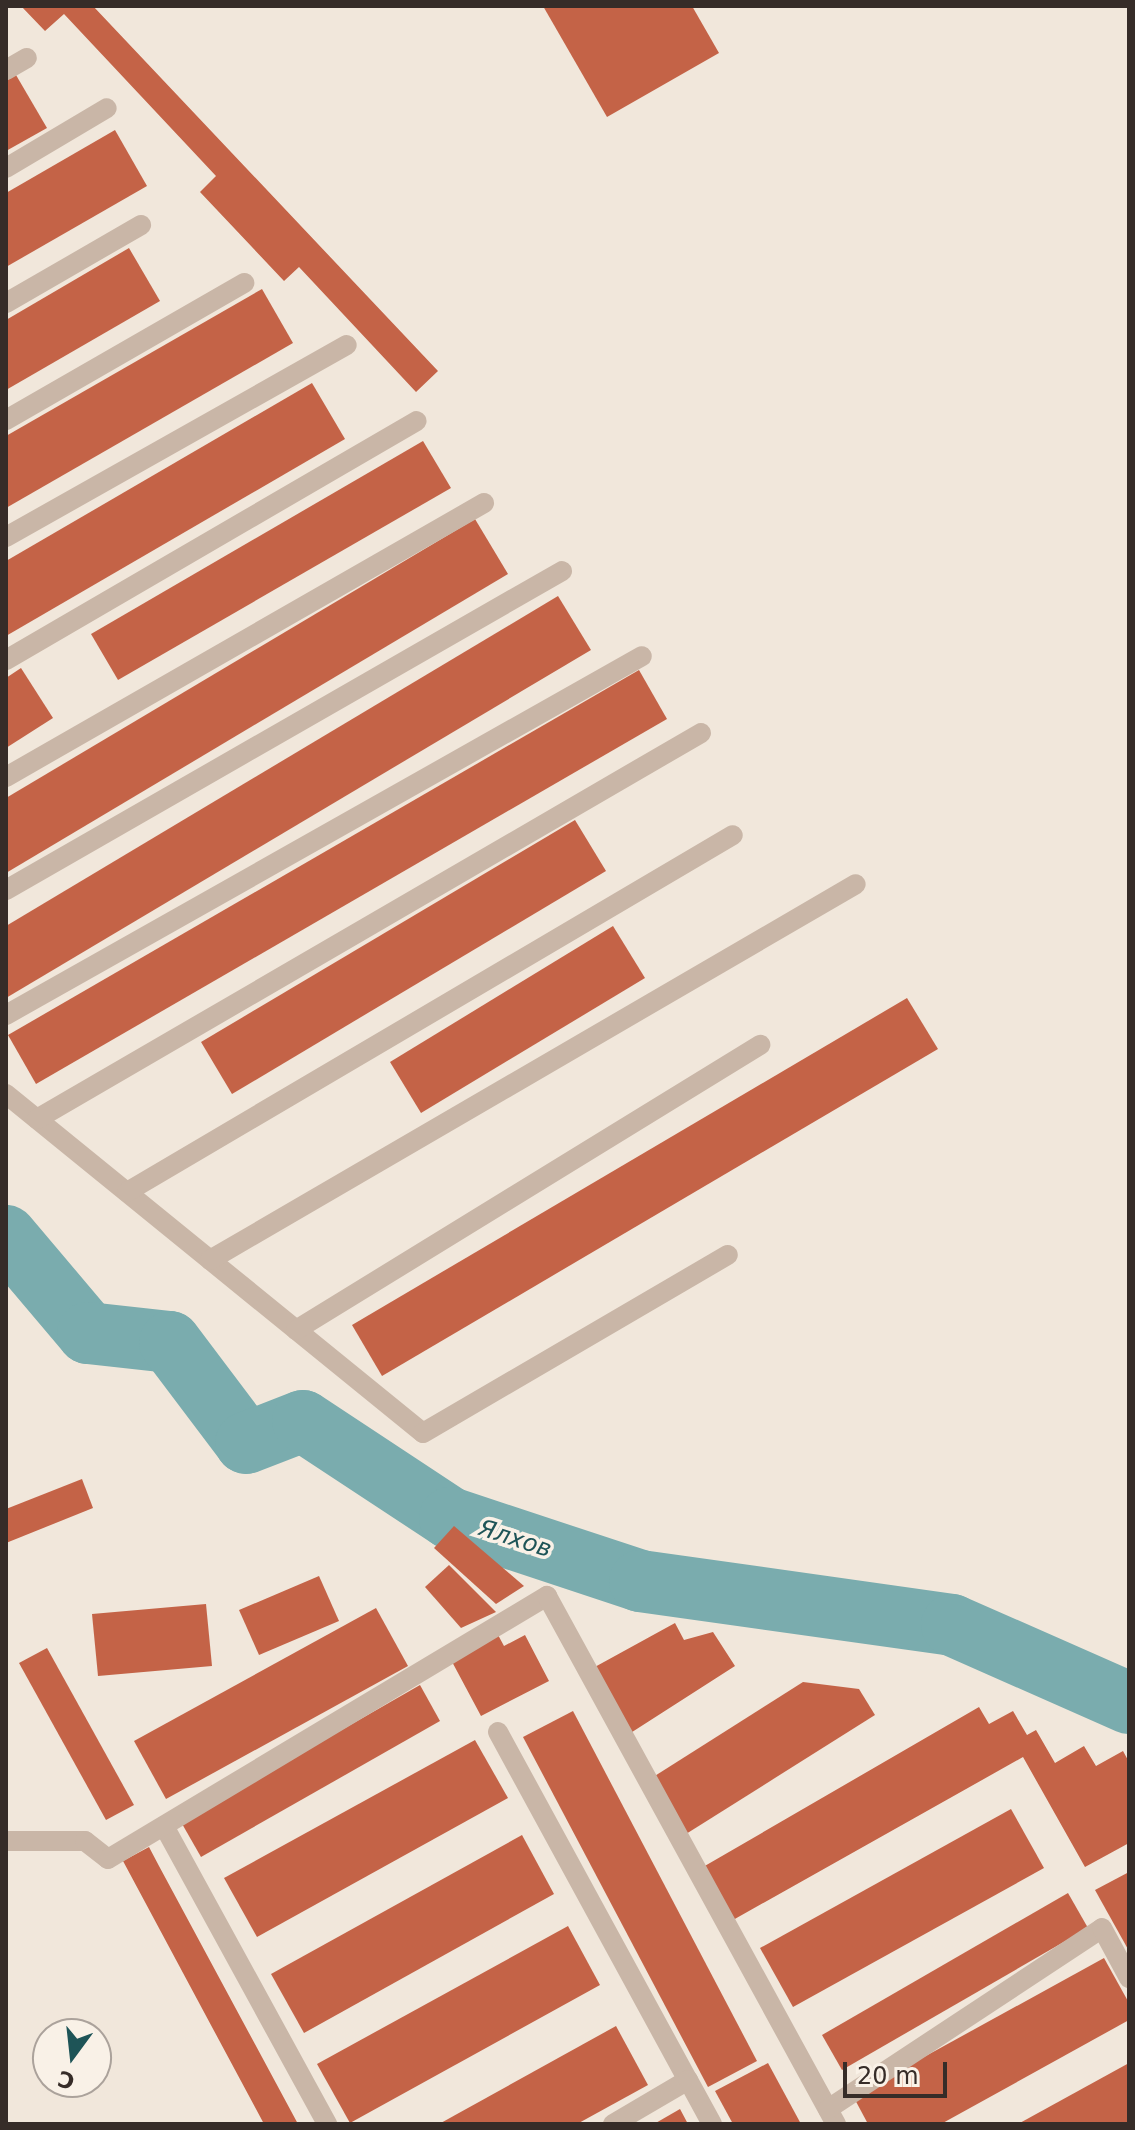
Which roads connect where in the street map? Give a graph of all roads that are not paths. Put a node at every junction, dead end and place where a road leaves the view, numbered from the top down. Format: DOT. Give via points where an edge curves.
graph roads {
  1 [pos="27,58"];
  2 [pos="6,70"];
  3 [pos="107,108"];
  4 [pos="6,168"];
  5 [pos="141,225"];
  6 [pos="244,283"];
  7 [pos="6,303"];
  8 [pos="347,345"];
  9 [pos="6,420"];
  10 [pos="416,421"];
  11 [pos="484,503"];
  12 [pos="6,537"];
  13 [pos="562,571"];
  14 [pos="642,656"];
  15 [pos="6,660"];
  16 [pos="701,733"];
  17 [pos="6,777"];
  18 [pos="733,835"];
  19 [pos="856,884"];
  20 [pos="6,890"];
  21 [pos="6,1015"];
  22 [pos="760,1045"];
  23 [pos="6,1094"];
  24 [pos="37,1119"];
  25 [pos="127,1192"];
  26 [pos="728,1255"];
  27 [pos="210,1260"];
  28 [pos="296,1330"];
  29 [pos="498,1732"];
  30 [pos="164,1826"];
  31 [pos="6,1841"];
  32 [pos="1129,1978"];
  33 [pos="688,2080"];
  34 [pos="832,2116"];
  35 [pos="327,2124"];
  36 [pos="613,2124"];
  37 [pos="712,2124"];
  1 -- 2 [label="lane"];
  3 -- 4 [label="lane"];
  5 -- 7 [label="lane"];
  6 -- 9 [label="lane"];
  8 -- 12 [label="lane"];
  10 -- 15 [label="lane"];
  11 -- 17 [label="lane"];
  13 -- 20 [label="lane"];
  14 -- 21 [label="lane"];
  16 -- 24 [label="lane"];
  18 -- 25 [label="lane"];
  19 -- 27 [label="lane"];
  22 -- 28 [label="lane"];
  23 -- 24 [label="lane"];
  24 -- 25 [label="lane"];
  25 -- 27 [label="lane"];
  26 -- 28 [label="lane" via="423,1433"];
  27 -- 28 [label="lane"];
  29 -- 33 [label="lane"];
  30 -- 31 [label="lane" via="108,1859 85,1841"];
  30 -- 34 [label="lane" via="547,1596"];
  30 -- 35 [label="lane"];
  32 -- 34 [label="lane" via="1102,1928"];
  33 -- 36 [label="lane"];
  33 -- 37 [label="lane"];
}
